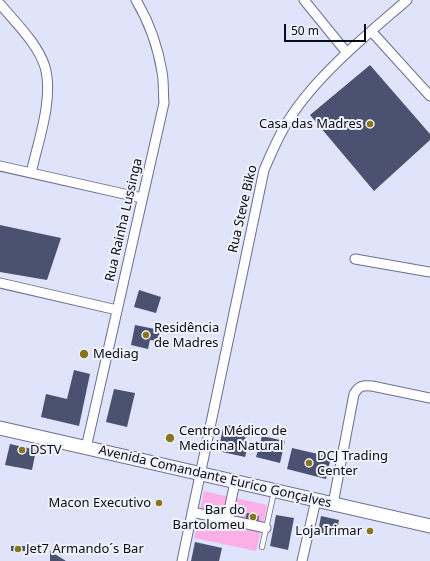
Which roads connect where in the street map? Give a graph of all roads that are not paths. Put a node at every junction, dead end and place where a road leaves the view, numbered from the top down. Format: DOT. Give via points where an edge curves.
graph roads {
  1 [pos="136,0"];
  2 [pos="304,0"];
  3 [pos="407,0"];
  4 [pos="0,4"];
  5 [pos="372,32"];
  6 [pos="347,53"];
  7 [pos="430,96"];
  8 [pos="0,166"];
  9 [pos="31,173"];
  10 [pos="142,198"];
  11 [pos="355,258"];
  12 [pos="430,272"];
  13 [pos="0,284"];
  14 [pos="117,310"];
  15 [pos="430,398"];
  16 [pos="0,428"];
  17 [pos="86,448"];
  18 [pos="200,474"];
  19 [pos="235,482"];
  20 [pos="274,491"];
  21 [pos="316,500"];
  22 [pos="333,504"];
  23 [pos="192,512"];
  24 [pos="227,520"];
  25 [pos="430,526"];
  26 [pos="266,528"];
  27 [pos="262,547"];
  28 [pos="182,561"];
  29 [pos="302,561"];
  1 -- 10 [label="street, Rua Rainha Lussinga" via="145,15 155,42 163,74 164,103"];
  2 -- 6 [label="street"];
  3 -- 5 [label="street, Rua Steve Biko"];
  4 -- 9 [label="street" via="34,45 45,67 48,97"];
  5 -- 6 [label="street, Rua Steve Biko"];
  5 -- 7 [label="street"];
  6 -- 18 [label="street, Rua Steve Biko" via="304,98 290,118 264,170"];
  8 -- 9 [label="street"];
  9 -- 10 [label="street"];
  10 -- 14 [label="street, Rua Rainha Lussinga"];
  11 -- 12 [label="street"];
  13 -- 14 [label="street"];
  14 -- 17 [label="street, Rua Rainha Lussinga"];
  15 -- 22 [label="street" via="372,386 363,385 358,388 354,394"];
  16 -- 17 [label="main road, Avenida Comandante Eurico Gonçalves"];
  17 -- 18 [label="main road, Avenida Comandante Eurico Gonçalves"];
  18 -- 19 [label="main road, Avenida Comandante Eurico Gonçalves"];
  18 -- 23 [label="street, Rua Steve Biko"];
  19 -- 20 [label="main road, Avenida Comandante Eurico Gonçalves"];
  19 -- 24 [label="street"];
  20 -- 21 [label="main road, Avenida Comandante Eurico Gonçalves"];
  20 -- 26 [label="lane"];
  21 -- 22 [label="main road, Avenida Comandante Eurico Gonçalves"];
  21 -- 29 [label="street"];
  22 -- 25 [label="main road, Avenida Comandante Eurico Gonçalves"];
  23 -- 24 [label="street"];
  23 -- 28 [label="street, Rua Steve Biko"];
  24 -- 26 [label="street"];
  26 -- 27 [label="lane"];
}
